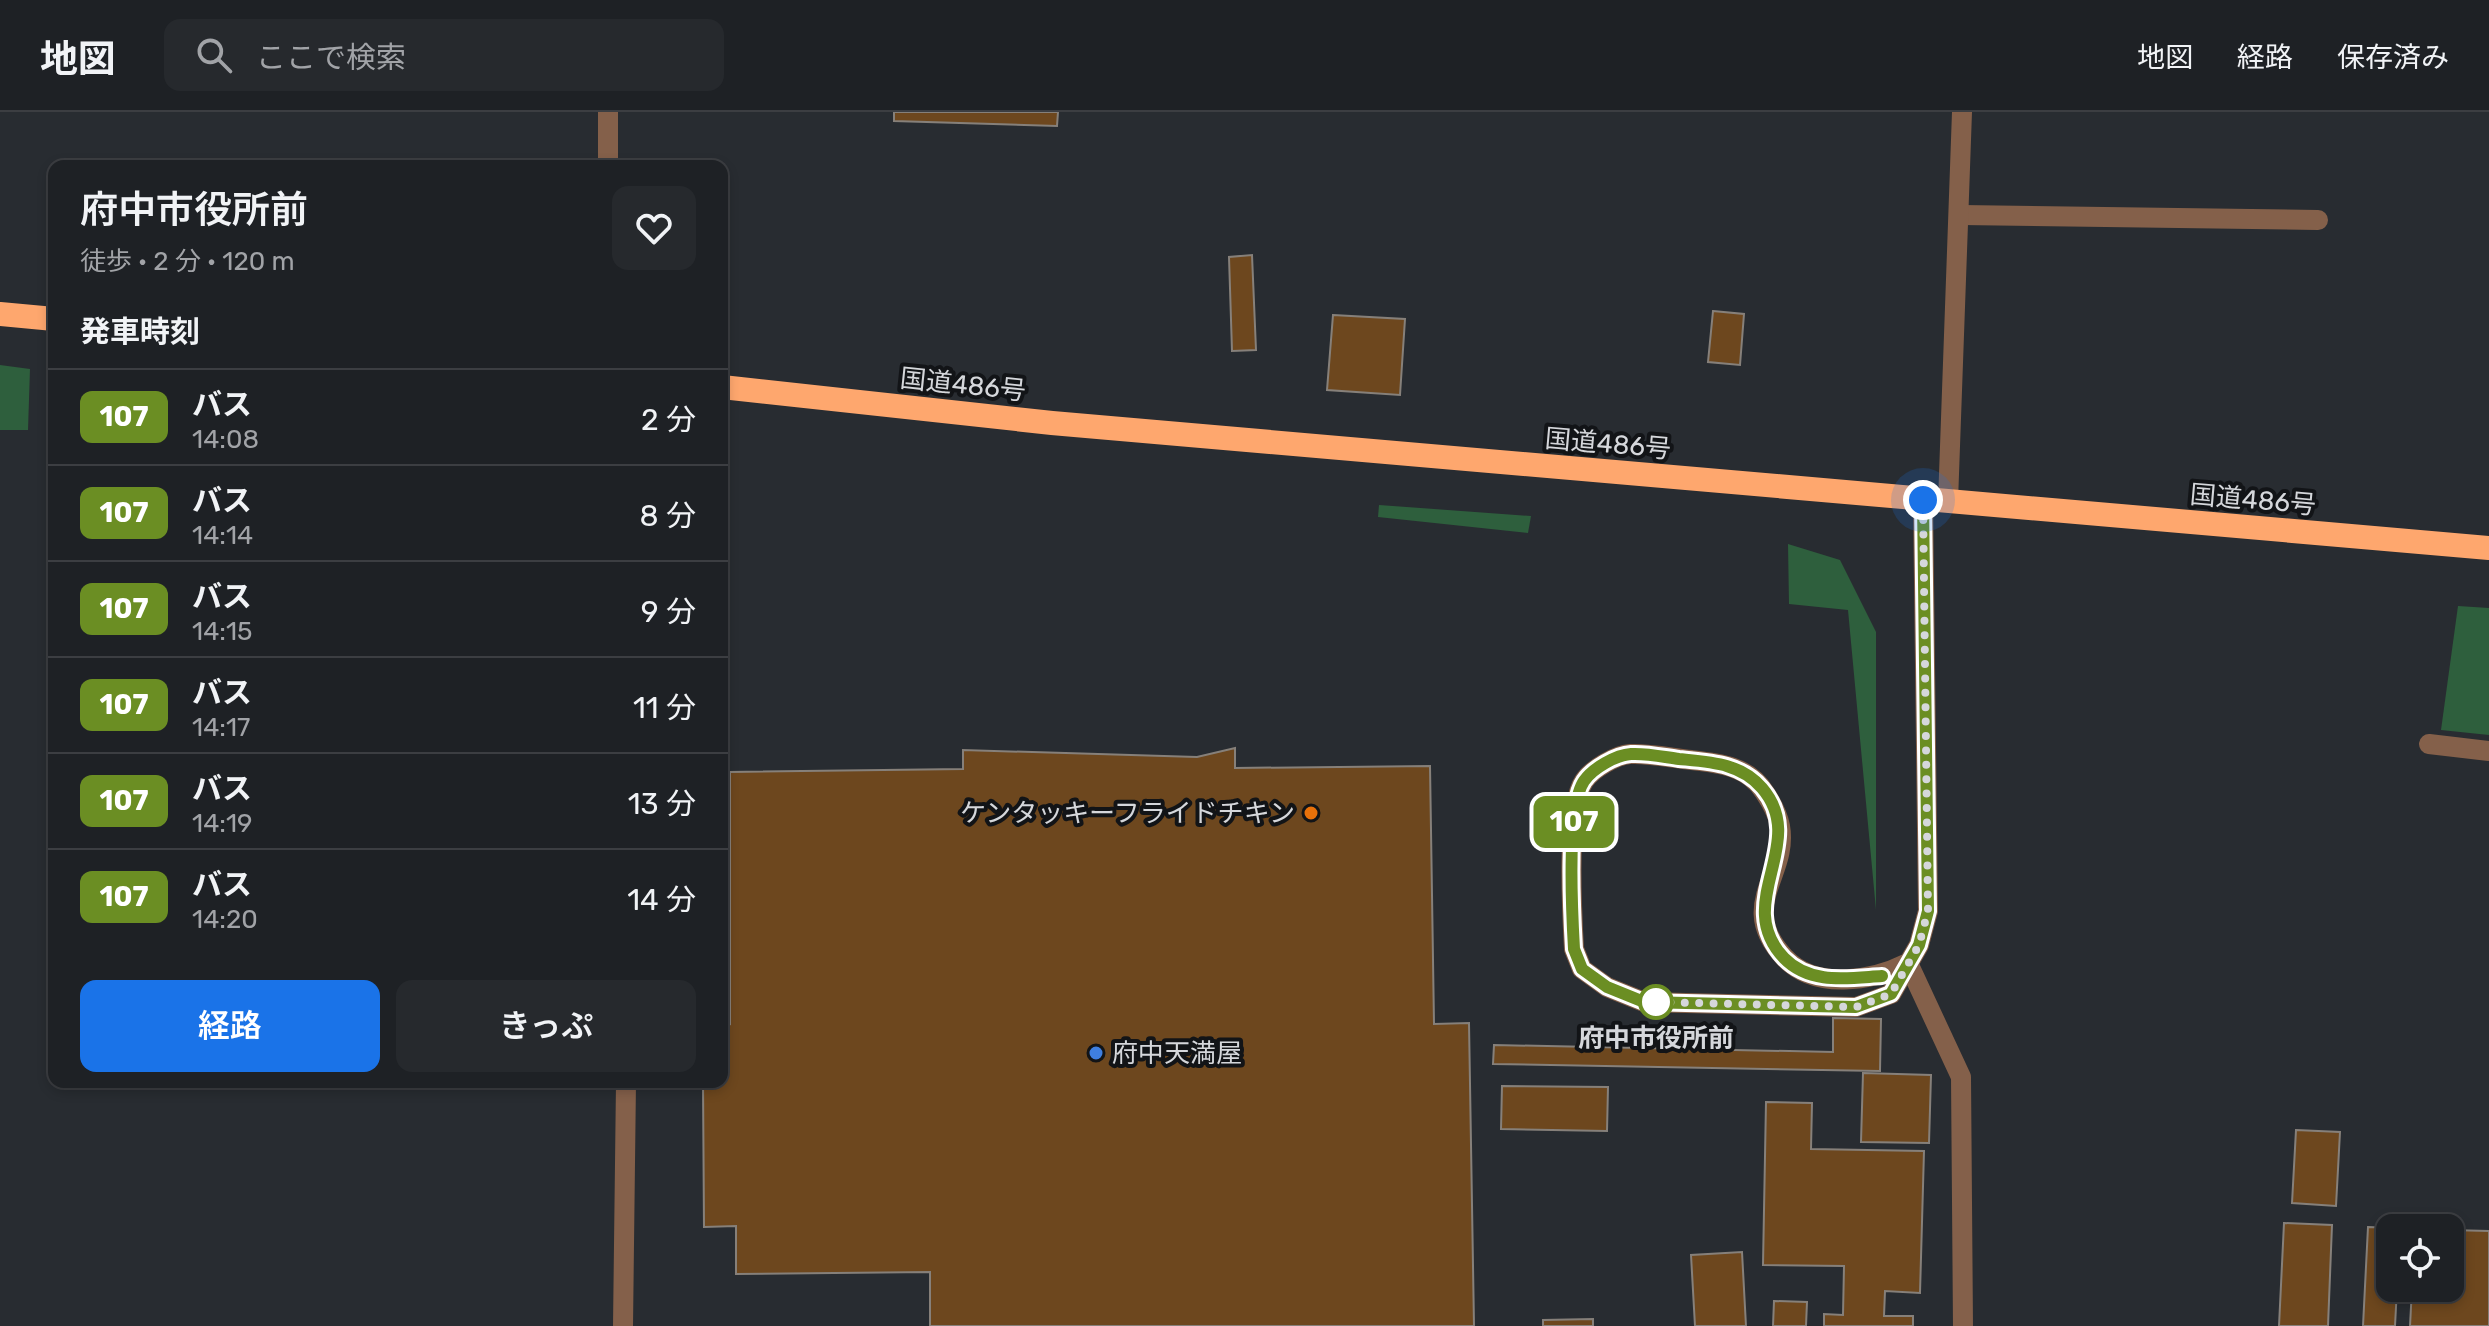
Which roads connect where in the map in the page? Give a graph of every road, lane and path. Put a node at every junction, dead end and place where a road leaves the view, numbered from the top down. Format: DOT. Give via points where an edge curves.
graph roads {
  1 [pos="608,112"];
  2 [pos="1962,112"];
  3 [pos="608,160"];
  4 [pos="1961,215"];
  5 [pos="2318,220"];
  6 [pos="0,314"];
  7 [pos="48,318"];
  8 [pos="728,388"];
  9 [pos="1923,500"];
  10 [pos="1948,502"];
  11 [pos="2489,548"];
  12 [pos="2429,744"];
  13 [pos="2489,751"];
  14 [pos="1908,963"];
  15 [pos="626,1088"];
  16 [pos="623,1326"];
  17 [pos="1963,1326"];
  1 -- 3 [label="street"];
  2 -- 4 [label="street"];
  4 -- 5 [label="street"];
  4 -- 10 [label="street"];
  6 -- 7 [label="highway"];
  8 -- 9 [label="highway, 国道486号" via="1052,423"];
  9 -- 10 [label="highway, 国道486号"];
  9 -- 14 [label="street" via="1928,911"];
  10 -- 11 [label="highway, 国道486号"];
  12 -- 13 [label="street"];
  14 -- 14 [label="street" via="1891,994 1856,1007 1644,1002 1607,987 1582,969 1574,949 1574,806 1584,781 1602,765 1629,754 1720,763 1744,771 1763,789 1780,827 1763,916 1785,959 1811,976 1834,979 1882,976"];
  14 -- 17 [label="street" via="1961,1077"];
  15 -- 16 [label="street"];
}
